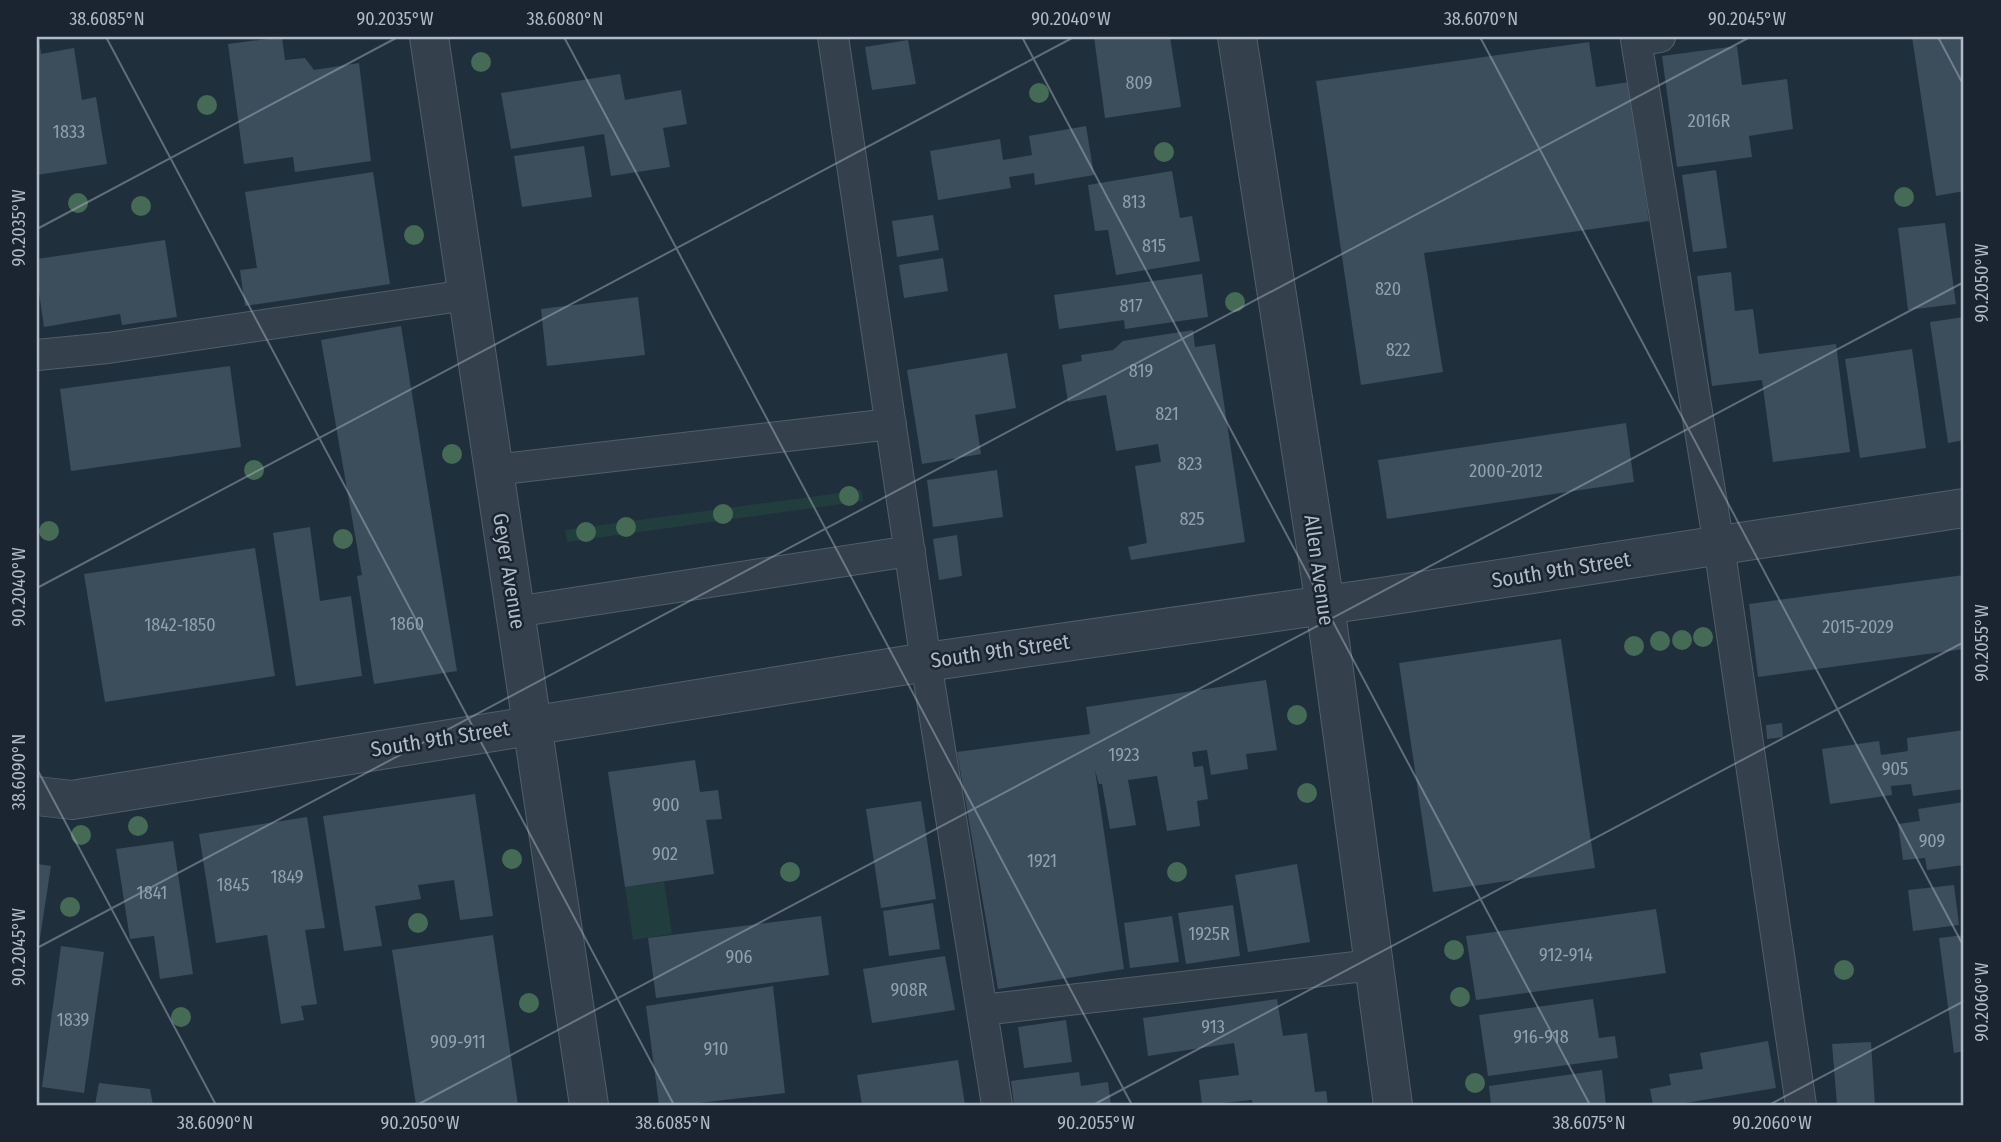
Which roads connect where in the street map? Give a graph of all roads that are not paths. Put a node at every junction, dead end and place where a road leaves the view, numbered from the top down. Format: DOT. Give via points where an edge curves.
graph roads {
  1 [pos="429,37"];
  2 [pos="833,37"];
  3 [pos="1237,37"];
  4 [pos="1660,37"];
  5 [pos="467,295"];
  6 [pos="37,355"];
  7 [pos="891,424"];
  8 [pos="494,470"];
  9 [pos="1964,508"];
  10 [pos="1720,546"];
  11 [pos="910,551"];
  12 [pos="1325,605"];
  13 [pos="515,612"];
  14 [pos="926,662"];
  15 [pos="532,724"];
  16 [pos="37,796"];
  17 [pos="1373,965"];
  18 [pos="982,1010"];
  19 [pos="589,1105"];
  20 [pos="998,1105"];
  21 [pos="1393,1105"];
  22 [pos="1801,1105"];
  1 -- 5 [label="street, Geyer Avenue"];
  2 -- 7 [label="lane"];
  3 -- 12 [label="street, Allen Avenue"];
  4 -- 10 [label="lane" via="1636,40"];
  5 -- 6 [label="lane"];
  5 -- 8 [label="street, Geyer Avenue"];
  7 -- 8 [label="lane"];
  7 -- 11 [label="lane"];
  8 -- 13 [label="street, Geyer Avenue"];
  9 -- 10 [label="street, South 9th Street"];
  10 -- 12 [label="street, South 9th Street"];
  10 -- 22 [label="lane"];
  11 -- 13 [label="lane"];
  11 -- 14 [label="lane"];
  12 -- 14 [label="street, South 9th Street"];
  12 -- 17 [label="street, Allen Avenue"];
  13 -- 15 [label="street, Geyer Avenue"];
  14 -- 15 [label="street, South 9th Street"];
  14 -- 18 [label="lane"];
  15 -- 16 [label="street, South 9th Street" via="72,800"];
  15 -- 19 [label="street, Geyer Avenue"];
  17 -- 18 [label="lane"];
  17 -- 21 [label="street, Allen Avenue"];
  18 -- 20 [label="lane"];
}
